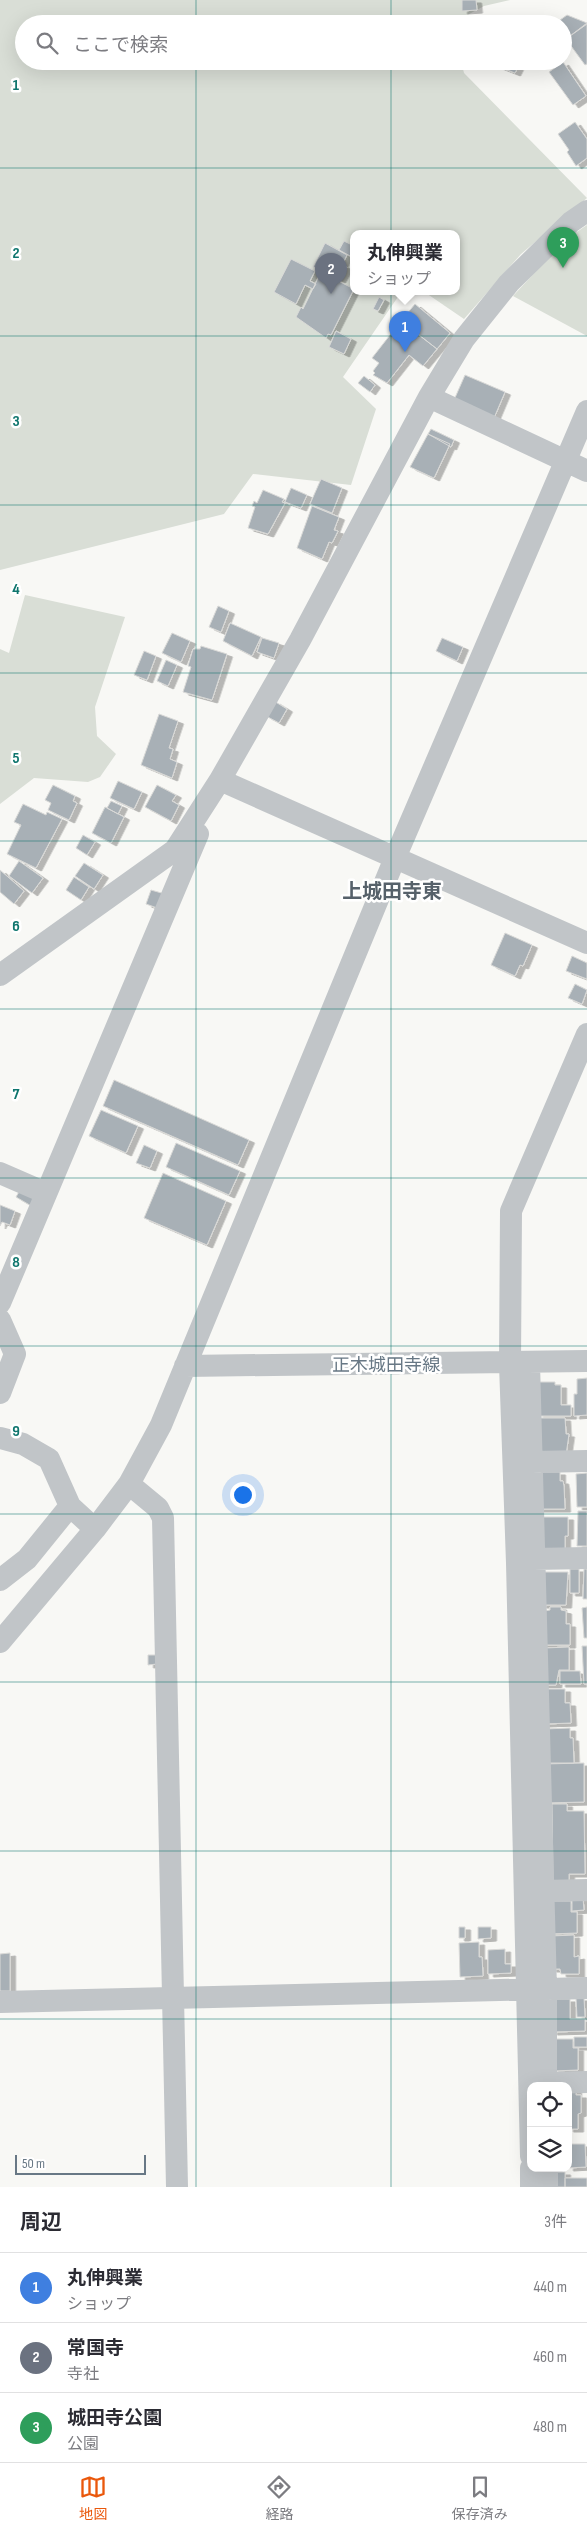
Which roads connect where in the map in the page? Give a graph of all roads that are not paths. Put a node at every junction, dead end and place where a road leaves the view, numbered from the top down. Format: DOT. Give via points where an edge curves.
graph roads {
  1 [pos="587,211"];
  2 [pos="429,397"];
  3 [pos="587,412"];
  4 [pos="566,462"];
  5 [pos="587,471"];
  6 [pos="220,780"];
  7 [pos="395,858"];
  8 [pos="587,943"];
  9 [pos="0,975"];
  10 [pos="587,1034"];
  11 [pos="0,1173"];
  12 [pos="46,1194"];
  13 [pos="0,1303"];
  14 [pos="0,1320"];
  15 [pos="587,1361"];
  16 [pos="519,1363"];
  17 [pos="185,1366"];
  18 [pos="0,1393"];
  19 [pos="0,1438"];
  20 [pos="587,1461"];
  21 [pos="532,1462"];
  22 [pos="130,1484"];
  23 [pos="70,1506"];
  24 [pos="95,1529"];
  25 [pos="587,1558"];
  26 [pos="534,1559"];
  27 [pos="0,1580"];
  28 [pos="0,1642"];
  29 [pos="587,1890"];
  30 [pos="543,1891"];
  31 [pos="587,1988"];
  32 [pos="536,1989"];
  33 [pos="172,1997"];
  34 [pos="0,2002"];
  35 [pos="546,2082"];
  36 [pos="587,2082"];
  37 [pos="572,2083"];
  38 [pos="532,2127"];
  39 [pos="531,2172"];
  40 [pos="547,2172"];
  41 [pos="177,2187"];
  42 [pos="531,2187"];
  43 [pos="547,2187"];
  1 -- 2 [label="street" via="571,222 509,283 464,340"];
  2 -- 4 [label="street"];
  2 -- 6 [label="street" via="300,640"];
  3 -- 4 [label="street"];
  4 -- 5 [label="street"];
  4 -- 7 [label="street"];
  6 -- 7 [label="street"];
  6 -- 9 [label="street" via="175,850"];
  6 -- 12 [label="street"];
  7 -- 8 [label="street"];
  7 -- 17 [label="street"];
  10 -- 16 [label="street" via="511,1211"];
  11 -- 12 [label="street"];
  12 -- 13 [label="street"];
  14 -- 18 [label="street" via="15,1354"];
  15 -- 16 [label="street, 正木城田寺線"];
  16 -- 17 [label="street, 正木城田寺線"];
  16 -- 21 [label="street"];
  16 -- 32 [label="street" via="517,1563"];
  17 -- 22 [label="street" via="161,1425"];
  19 -- 23 [label="street" via="23,1444 49,1459"];
  20 -- 21 [label="street"];
  21 -- 26 [label="street"];
  22 -- 24 [label="street"];
  22 -- 33 [label="street" via="158,1508 163,1518"];
  23 -- 24 [label="street"];
  23 -- 27 [label="street" via="27,1559"];
  24 -- 28 [label="street"];
  25 -- 26 [label="street"];
  26 -- 30 [label="street"];
  29 -- 30 [label="street"];
  30 -- 32 [label="street"];
  31 -- 32 [label="street"];
  32 -- 33 [label="street"];
  32 -- 35 [label="street"];
  32 -- 38 [label="street"];
  33 -- 34 [label="street"];
  33 -- 41 [label="street"];
  36 -- 37 [label="street"];
  39 -- 42 [label="street"];
  40 -- 43 [label="street"];
}
